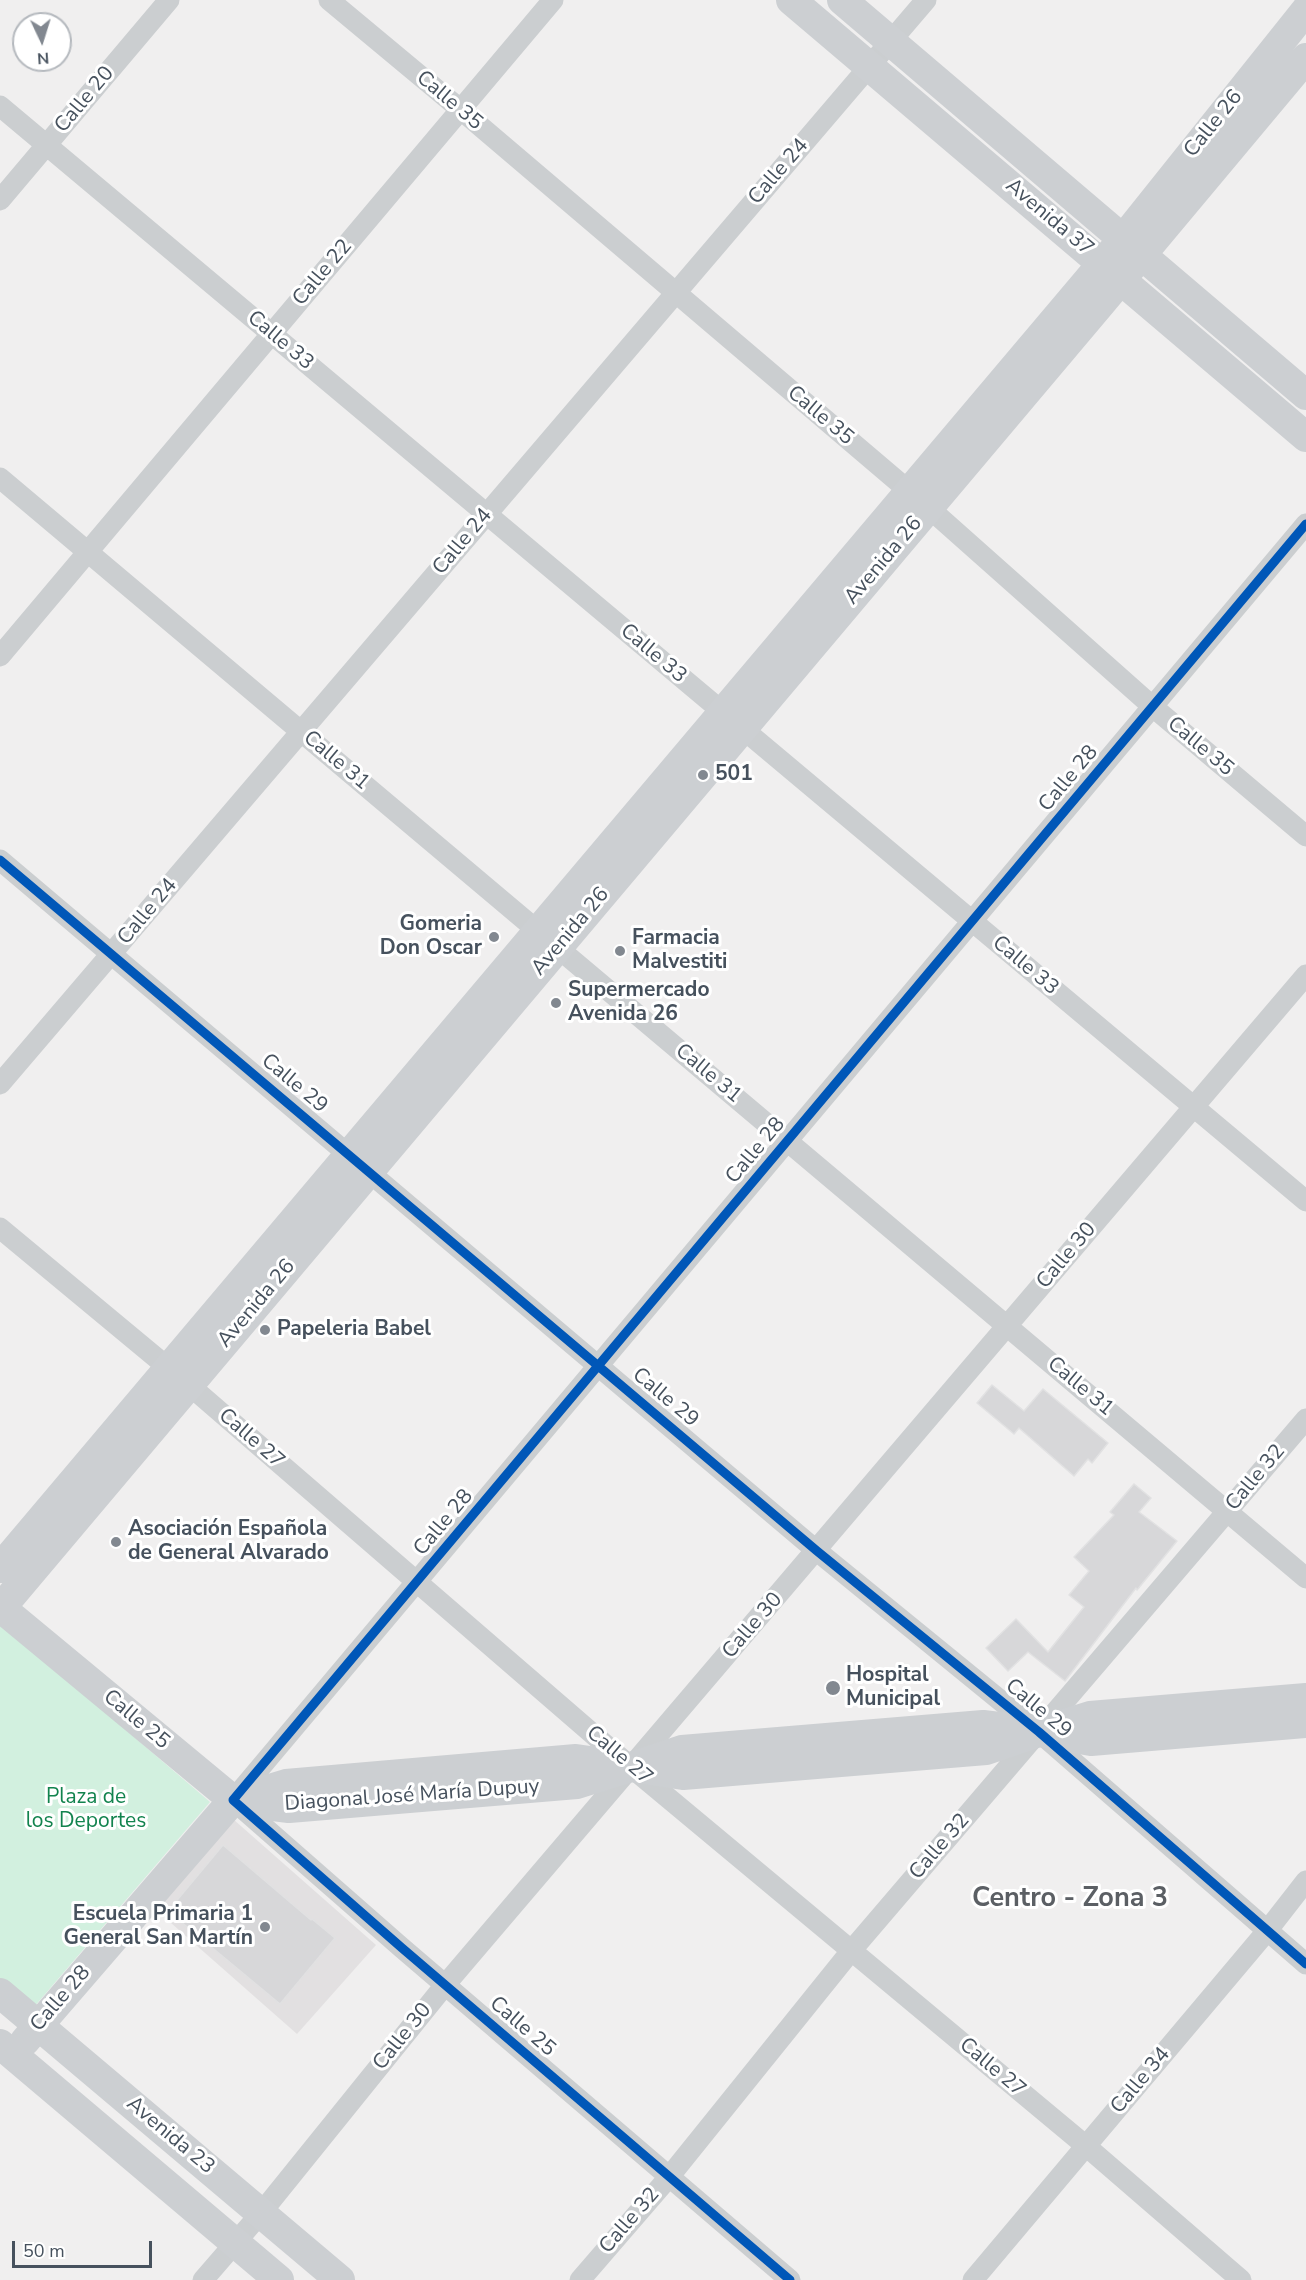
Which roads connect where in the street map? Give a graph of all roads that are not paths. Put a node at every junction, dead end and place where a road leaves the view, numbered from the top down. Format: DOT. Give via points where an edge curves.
graph roads {
  1 [pos="169,0"];
  2 [pos="329,0"];
  3 [pos="552,0"];
  4 [pos="791,0"];
  5 [pos="842,0"];
  6 [pos="926,0"];
  7 [pos="1296,0"];
  8 [pos="1306,9"];
  9 [pos="891,42"];
  10 [pos="1306,58"];
  11 [pos="870,67"];
  12 [pos="0,105"];
  13 [pos="460,109"];
  14 [pos="47,145"];
  15 [pos="0,200"];
  16 [pos="1132,247"];
  17 [pos="1112,272"];
  18 [pos="674,293"];
  19 [pos="272,334"];
  20 [pos="1306,395"];
  21 [pos="1306,437"];
  22 [pos="0,478"];
  23 [pos="919,499"];
  24 [pos="487,514"];
  25 [pos="1306,524"];
  26 [pos="87,552"];
  27 [pos="0,656"];
  28 [pos="1153,708"];
  29 [pos="732,721"];
  30 [pos="301,732"];
  31 [pos="1306,836"];
  32 [pos="0,860"];
  33 [pos="972,922"];
  34 [pos="547,940"];
  35 [pos="112,954"];
  36 [pos="1306,975"];
  37 [pos="0,1084"];
  38 [pos="1193,1108"];
  39 [pos="788,1142"];
  40 [pos="359,1163"];
  41 [pos="1306,1201"];
  42 [pos="0,1228"];
  43 [pos="1008,1326"];
  44 [pos="599,1366"];
  45 [pos="179,1377"];
  46 [pos="1306,1419"];
  47 [pos="1228,1512"];
  48 [pos="817,1551"];
  49 [pos="0,1568"];
  50 [pos="1306,1578"];
  51 [pos="417,1583"];
  52 [pos="0,1608"];
  53 [pos="1306,1698"];
  54 [pos="1306,1723"];
  55 [pos="1039,1732"];
  56 [pos="631,1767"];
  57 [pos="233,1800"];
  58 [pos="1306,1881"];
  59 [pos="1267,1931"];
  60 [pos="851,1951"];
  61 [pos="1306,1964"];
  62 [pos="445,1985"];
  63 [pos="0,1993"];
  64 [pos="38,2025"];
  65 [pos="4,2057"];
  66 [pos="1086,2146"];
  67 [pos="669,2177"];
  68 [pos="261,2213"];
  69 [pos="235,2243"];
  70 [pos="203,2280"];
  71 [pos="279,2280"];
  72 [pos="340,2280"];
  73 [pos="580,2280"];
  74 [pos="790,2280"];
  75 [pos="973,2280"];
  76 [pos="1241,2280"];
  1 -- 14 [label="street, Calle 20"];
  2 -- 13 [label="street, Calle 35"];
  3 -- 13 [label="street, Calle 22"];
  4 -- 11 [label="main road, Avenida 37"];
  5 -- 9 [label="main road, Avenida 37"];
  6 -- 9 [label="street, Calle 24"];
  7 -- 8 [label="street"];
  8 -- 16 [label="main road, Calle 26"];
  9 -- 11 [label="street, Calle 24"];
  9 -- 16 [label="main road, Avenida 37"];
  10 -- 16 [label="main road, Calle 26"];
  11 -- 17 [label="main road, Avenida 37"];
  11 -- 18 [label="street, Calle 24"];
  12 -- 14 [label="street, Calle 33"];
  13 -- 18 [label="street, Calle 35"];
  13 -- 19 [label="street, Calle 22"];
  14 -- 15 [label="street, Calle 20"];
  14 -- 19 [label="street, Calle 33"];
  16 -- 17 [label="main road, Avenida 26"];
  16 -- 20 [label="main road, Avenida 37"];
  17 -- 21 [label="main road, Avenida 37"];
  17 -- 23 [label="main road, Avenida 26"];
  18 -- 23 [label="street, Calle 35"];
  18 -- 24 [label="street, Calle 24"];
  19 -- 24 [label="street, Calle 33"];
  19 -- 26 [label="street, Calle 22"];
  22 -- 26 [label="street, Calle 31"];
  23 -- 28 [label="street, Calle 35"];
  23 -- 29 [label="main road, Avenida 26"];
  24 -- 29 [label="street, Calle 33"];
  24 -- 30 [label="street, Calle 24"];
  25 -- 28 [label="street, Calle 28"];
  26 -- 27 [label="street, Calle 22"];
  26 -- 30 [label="street, Calle 31"];
  28 -- 31 [label="street, Calle 35"];
  28 -- 33 [label="street, Calle 28"];
  29 -- 33 [label="street, Calle 33"];
  29 -- 34 [label="main road, Avenida 26"];
  30 -- 34 [label="street, Calle 31"];
  30 -- 35 [label="street, Calle 24"];
  32 -- 35 [label="street, Calle 29"];
  33 -- 38 [label="street, Calle 33"];
  33 -- 39 [label="street, Calle 28"];
  34 -- 39 [label="street, Calle 31"];
  34 -- 40 [label="main road, Avenida 26"];
  35 -- 37 [label="street, Calle 24"];
  35 -- 40 [label="street, Calle 29"];
  36 -- 38 [label="street, Calle 30"];
  38 -- 41 [label="street, Calle 33"];
  38 -- 43 [label="street, Calle 30"];
  39 -- 43 [label="street, Calle 31"];
  39 -- 44 [label="street, Calle 28"];
  40 -- 44 [label="street, Calle 29"];
  40 -- 45 [label="main road, Avenida 26"];
  42 -- 45 [label="street, Calle 27"];
  43 -- 47 [label="street, Calle 31"];
  43 -- 48 [label="street, Calle 30"];
  44 -- 48 [label="street, Calle 29"];
  44 -- 51 [label="street, Calle 28"];
  45 -- 49 [label="main road, Avenida 26"];
  45 -- 51 [label="street, Calle 27"];
  45 -- 52 [label="main road, Avenida 26"];
  46 -- 47 [label="street, Calle 32"];
  47 -- 50 [label="street, Calle 31"];
  47 -- 55 [label="street, Calle 32"];
  48 -- 55 [label="street, Calle 29"];
  48 -- 56 [label="street, Calle 30"];
  51 -- 56 [label="street, Calle 27"];
  51 -- 57 [label="street, Calle 28"];
  52 -- 57 [label="main road, Calle 25"];
  53 -- 55 [label="main road, Diagonal José María Dupuy" via="1090,1716"];
  54 -- 55 [label="main road, Diagonal José María Dupuy" via="1091,1741"];
  55 -- 56 [label="main road, Diagonal José María Dupuy" via="986,1750 684,1775"];
  55 -- 59 [label="street, Calle 29"];
  55 -- 60 [label="street, Calle 32"];
  56 -- 57 [label="main road, Diagonal José María Dupuy" via="577,1784 485,1792 289,1808"];
  56 -- 60 [label="street, Calle 27"];
  56 -- 62 [label="street, Calle 30"];
  57 -- 62 [label="street, Calle 25"];
  57 -- 64 [label="main road, Calle 28"];
  58 -- 59 [label="street, Calle 34"];
  59 -- 61 [label="street, Calle 29"];
  59 -- 66 [label="street, Calle 34"];
  60 -- 66 [label="street, Calle 27"];
  60 -- 67 [label="street, Calle 32"];
  62 -- 67 [label="street, Calle 25"];
  62 -- 68 [label="street, Calle 30"];
  63 -- 64 [label="main road, Avenida 23"];
  64 -- 65 [label="main road, Calle 28"];
  64 -- 68 [label="main road, Avenida 23"];
  65 -- 69 [label="main road, Avenida 23"];
  66 -- 75 [label="street, Calle 34"];
  66 -- 76 [label="street, Calle 27"];
  67 -- 73 [label="street, Calle 32"];
  67 -- 74 [label="street, Calle 25"];
  68 -- 69 [label="street, Calle 30"];
  68 -- 72 [label="main road, Avenida 23"];
  69 -- 70 [label="street, Calle 30"];
  69 -- 71 [label="main road, Avenida 23"];
}
